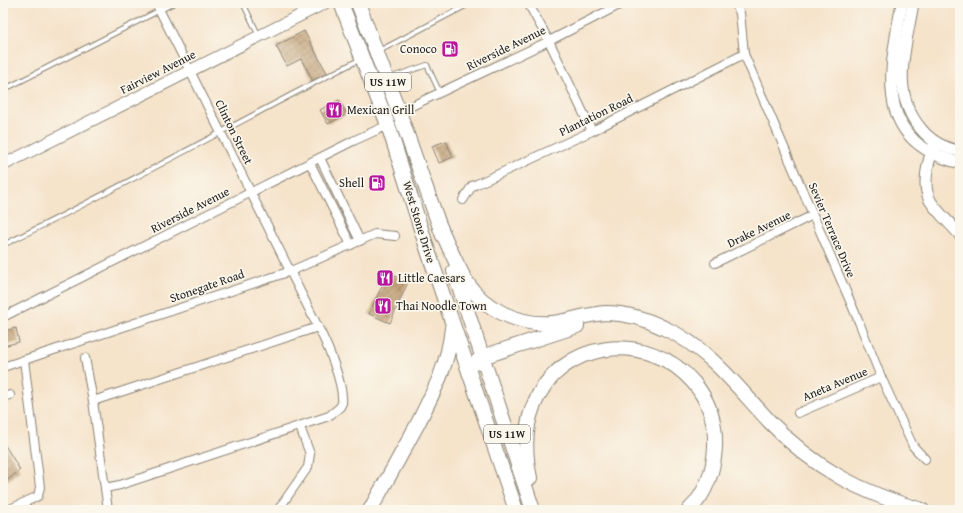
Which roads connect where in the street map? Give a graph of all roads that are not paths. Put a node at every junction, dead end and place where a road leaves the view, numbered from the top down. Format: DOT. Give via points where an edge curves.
graph roads {
  1 [pos="174,3"];
  2 [pos="243,3"];
  3 [pos="325,3"];
  4 [pos="341,3"];
  5 [pos="358,3"];
  6 [pos="471,3"];
  7 [pos="528,3"];
  8 [pos="623,3"];
  9 [pos="735,3"];
  10 [pos="902,3"];
  11 [pos="913,3"];
  12 [pos="158,6"];
  13 [pos="259,36"];
  14 [pos="549,41"];
  15 [pos="377,52"];
  16 [pos="744,54"];
  17 [pos="362,59"];
  18 [pos="191,70"];
  19 [pos="387,79"];
  20 [pos="3,90"];
  21 [pos="440,94"];
  22 [pos="399,112"];
  23 [pos="388,125"];
  24 [pos="592,131"];
  25 [pos="220,132"];
  26 [pos="936,142"];
  27 [pos="960,152"];
  28 [pos="931,153"];
  29 [pos="320,158"];
  30 [pos="310,163"];
  31 [pos="960,163"];
  32 [pos="3,165"];
  33 [pos="250,193"];
  34 [pos="463,200"];
  35 [pos="433,209"];
  36 [pos="813,215"];
  37 [pos="440,227"];
  38 [pos="960,235"];
  39 [pos="395,236"];
  40 [pos="360,241"];
  41 [pos="3,245"];
  42 [pos="351,246"];
  43 [pos="715,263"];
  44 [pos="291,271"];
  45 [pos="3,317"];
  46 [pos="643,320"];
  47 [pos="452,323"];
  48 [pos="318,327"];
  49 [pos="482,357"];
  50 [pos="85,358"];
  51 [pos="24,360"];
  52 [pos="3,367"];
  53 [pos="469,373"];
  54 [pos="880,377"];
  55 [pos="93,401"];
  56 [pos="798,413"];
  57 [pos="300,427"];
  58 [pos="925,459"];
  59 [pos="105,488"];
  60 [pos="8,510"];
  61 [pos="108,510"];
  62 [pos="278,510"];
  63 [pos="370,510"];
  64 [pos="516,510"];
  65 [pos="533,510"];
  66 [pos="537,510"];
  67 [pos="689,510"];
  68 [pos="922,510"];
  1 -- 12 [label="lane"];
  2 -- 13 [label="lane"];
  3 -- 13 [label="street, Fairview Avenue"];
  4 -- 17 [label="highway, West Stone Drive / US 11W"];
  5 -- 15 [label="highway, West Stone Drive / US 11W"];
  6 -- 15 [label="lane"];
  7 -- 14 [label="street"];
  8 -- 14 [label="street, Riverside Avenue"];
  9 -- 16 [label="street, Sevier Terrace Drive" via="740,12"];
  10 -- 28 [label="street" via="890,84 893,102 900,121 909,134"];
  11 -- 26 [label="street" via="902,72 903,96 913,119"];
  12 -- 18 [label="street, Clinton Street"];
  12 -- 20 [label="lane"];
  13 -- 18 [label="street, Fairview Avenue"];
  14 -- 21 [label="street, Riverside Avenue"];
  14 -- 24 [label="street"];
  15 -- 19 [label="highway, West Stone Drive / US 11W"];
  16 -- 24 [label="street, Plantation Road"];
  16 -- 36 [label="street, Sevier Terrace Drive"];
  17 -- 22 [label="highway" via="374,70 389,108"];
  17 -- 23 [label="highway, West Stone Drive / US 11W"];
  17 -- 25 [label="lane"];
  18 -- 25 [label="street, Clinton Street"];
  18 -- 32 [label="street, Fairview Avenue"];
  19 -- 21 [label="lane" via="427,65"];
  19 -- 22 [label="highway, West Stone Drive / US 11W"];
  21 -- 22 [label="street, Riverside Avenue"];
  22 -- 35 [label="highway, West Stone Drive / US 11W"];
  23 -- 29 [label="street, Riverside Avenue"];
  23 -- 35 [label="highway" via="400,133 424,200"];
  23 -- 47 [label="highway, West Stone Drive / US 11W"];
  24 -- 34 [label="street, Plantation Road" via="472,186"];
  25 -- 33 [label="street, Clinton Street"];
  25 -- 41 [label="lane" via="64,216"];
  26 -- 27 [label="street"];
  26 -- 28 [label="street"];
  28 -- 31 [label="street"];
  28 -- 38 [label="street" via="926,187 930,201"];
  29 -- 30 [label="street, Riverside Avenue"];
  29 -- 40 [label="street"];
  30 -- 33 [label="street, Riverside Avenue"];
  30 -- 42 [label="street"];
  33 -- 44 [label="street, Clinton Street"];
  33 -- 45 [label="street, Riverside Avenue"];
  35 -- 37 [label="highway, West Stone Drive / US 11W"];
  36 -- 43 [label="street, Drake Avenue"];
  36 -- 54 [label="street, Sevier Terrace Drive"];
  37 -- 46 [label="highway" via="467,282 487,304 508,315 540,323 605,314 620,314"];
  37 -- 49 [label="highway, West Stone Drive / US 11W"];
  39 -- 40 [label="street, Stonegate Road" via="375,234"];
  40 -- 42 [label="street, Stonegate Road"];
  42 -- 44 [label="street, Stonegate Road"];
  44 -- 48 [label="street, Clinton Street"];
  44 -- 51 [label="street, Stonegate Road"];
  46 -- 49 [label="highway" via="593,322"];
  46 -- 68 [label="highway" via="664,327 700,349 770,422 815,461 867,492"];
  47 -- 53 [label="highway, West Stone Drive / US 11W"];
  47 -- 63 [label="highway" via="450,345 440,381"];
  48 -- 55 [label="street"];
  48 -- 57 [label="street, Clinton Street" via="325,340 340,386 342,402 334,413"];
  49 -- 53 [label="highway" via="470,368"];
  49 -- 65 [label="highway, West Stone Drive / US 11W"];
  50 -- 55 [label="street"];
  51 -- 52 [label="street, Stonegate Road"];
  51 -- 60 [label="street" via="40,487 38,496"];
  53 -- 64 [label="highway, West Stone Drive / US 11W"];
  54 -- 56 [label="street, Aneta Avenue"];
  54 -- 58 [label="street, Sevier Terrace Drive" via="913,446"];
  55 -- 59 [label="street"];
  57 -- 59 [label="street"];
  57 -- 62 [label="street" via="310,454 308,467"];
  59 -- 61 [label="street"];
  66 -- 67 [label="highway" via="526,457 526,432 533,406 547,382 568,363 592,352 620,348 636,349 666,359 698,388 711,413 716,440 712,469 702,495"];
}
